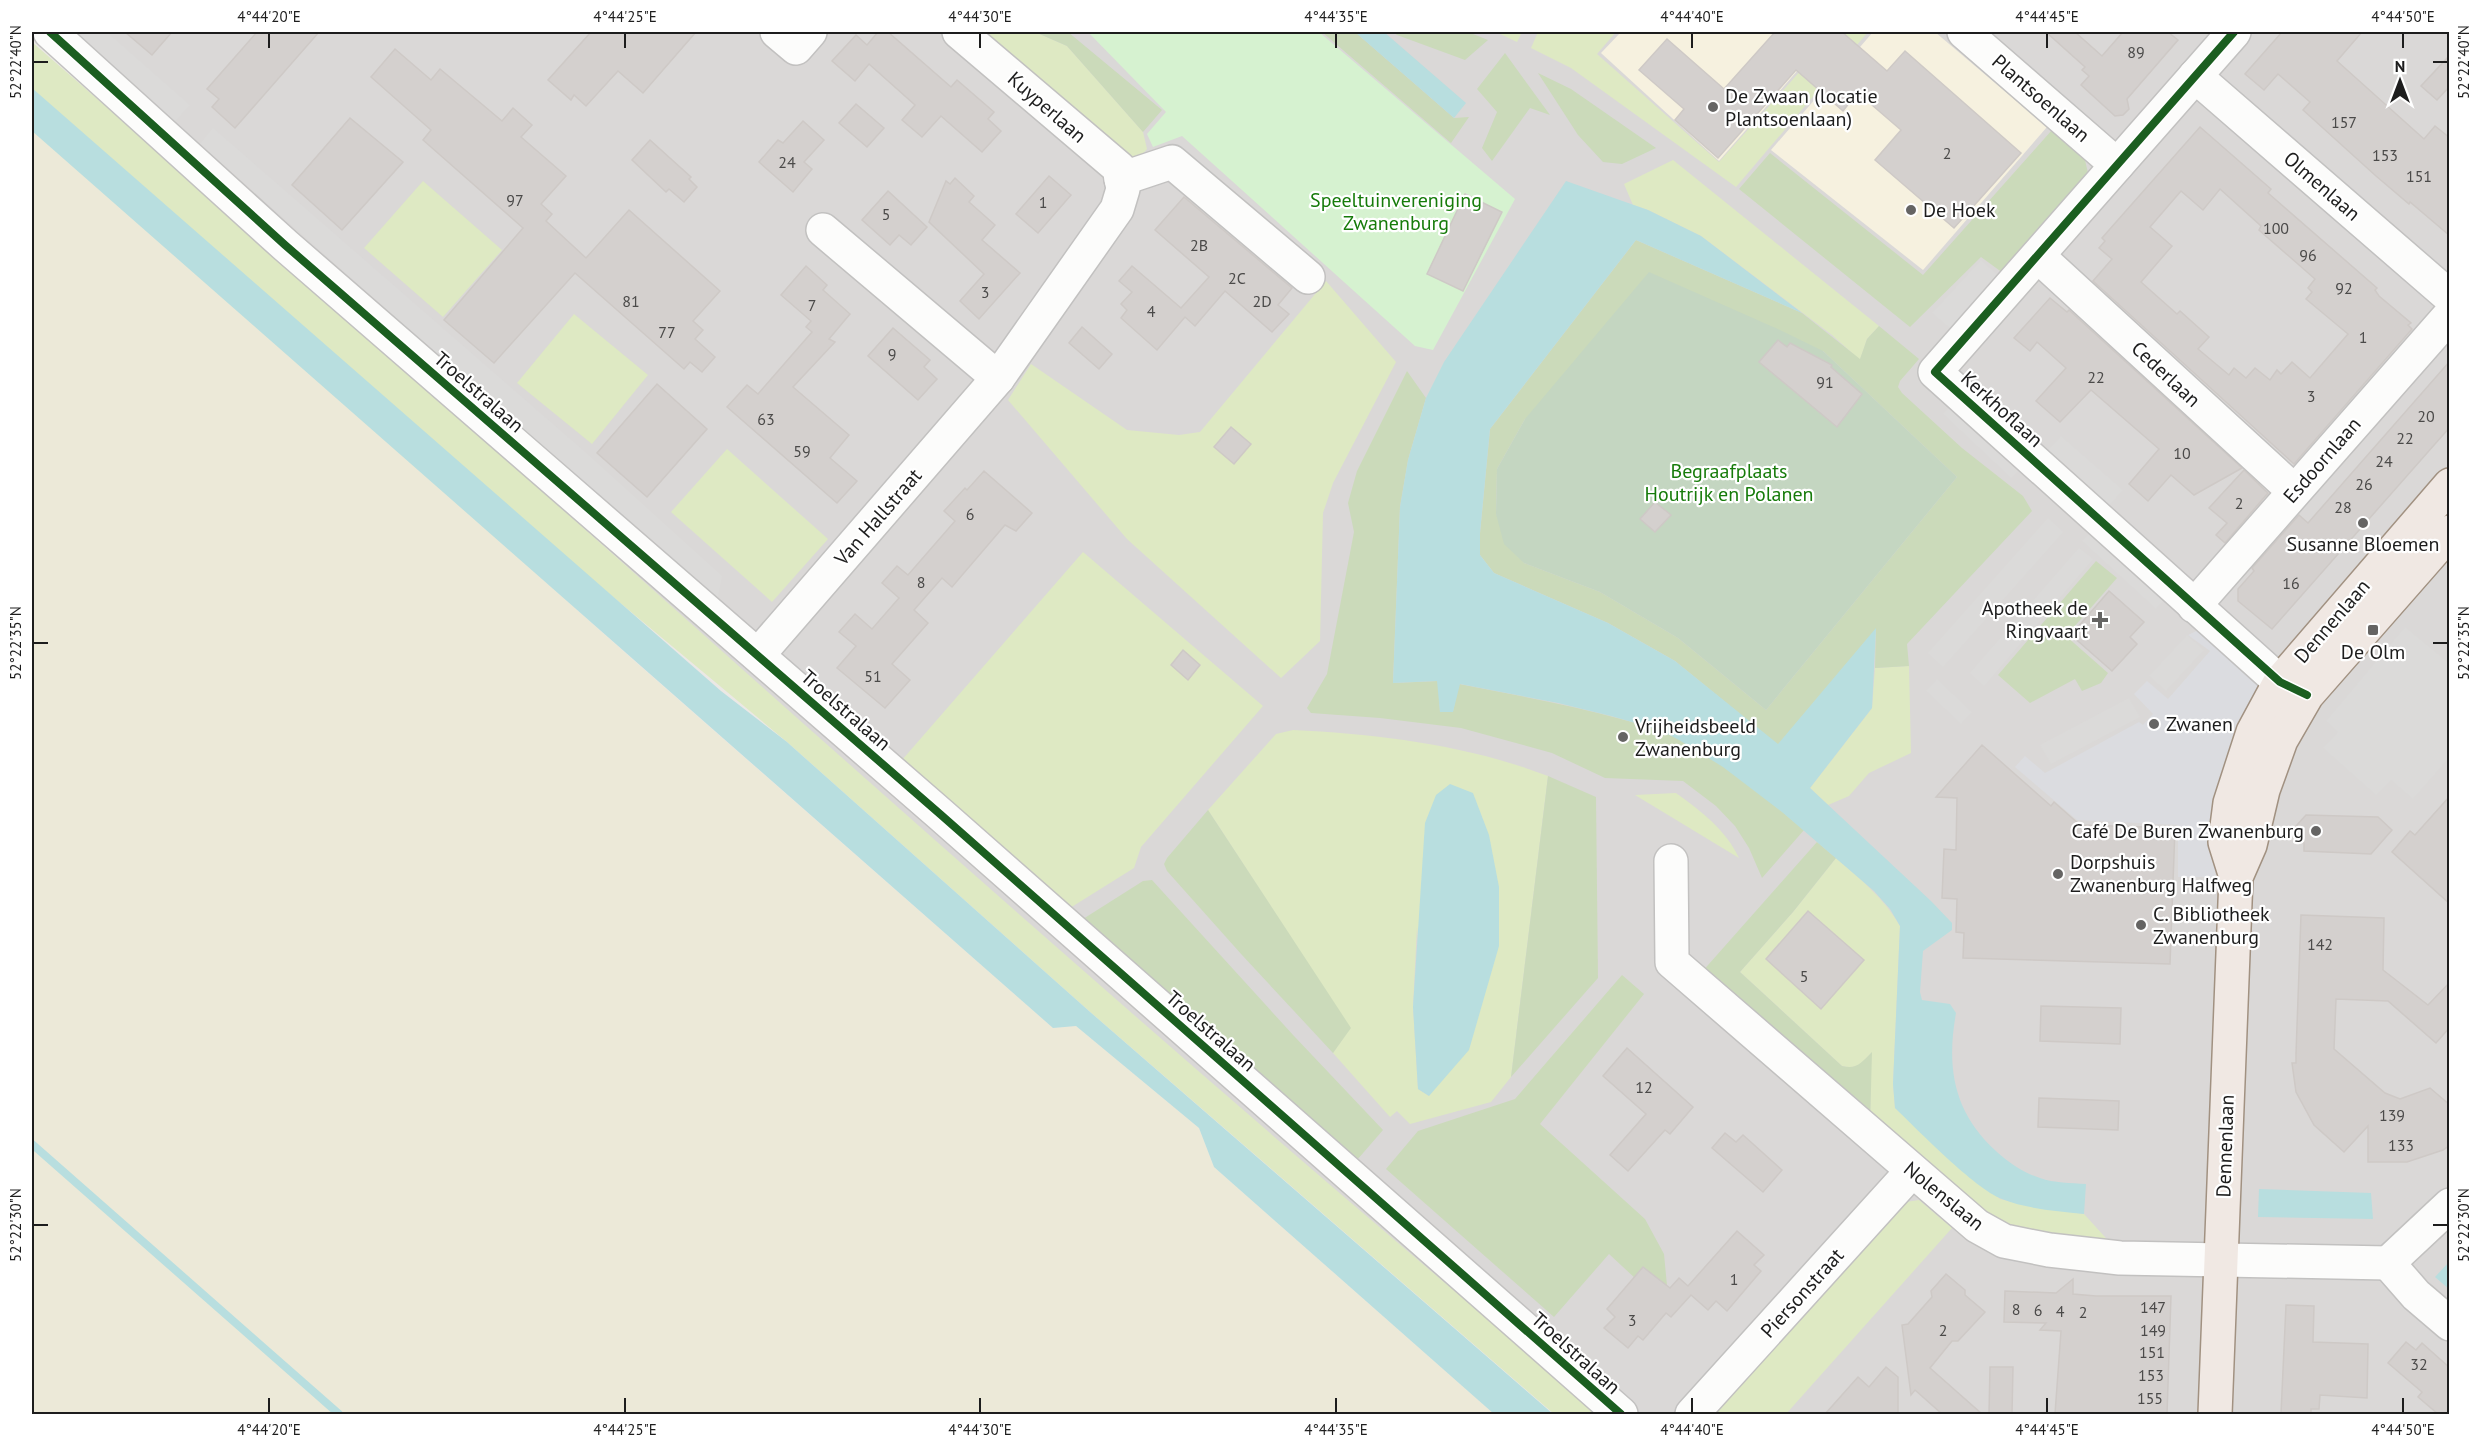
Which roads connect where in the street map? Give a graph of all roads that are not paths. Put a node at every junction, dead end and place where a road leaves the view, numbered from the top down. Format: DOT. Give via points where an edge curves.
graph roads {
  1 [pos="50,32"];
  2 [pos="777,32"];
  3 [pos="810,32"];
  4 [pos="959,32"];
  5 [pos="1964,32"];
  6 [pos="2234,32"];
  7 [pos="2195,76"];
  8 [pos="2117,165"];
  9 [pos="1122,184"];
  10 [pos="823,230"];
  11 [pos="2038,256"];
  12 [pos="1308,277"];
  13 [pos="2450,297"];
  14 [pos="2450,315"];
  15 [pos="998,378"];
  16 [pos="2450,485"];
  17 [pos="2294,491"];
  18 [pos="2450,531"];
  19 [pos="2194,606"];
  20 [pos="759,656"];
  21 [pos="2294,689"];
  22 [pos="1671,861"];
  23 [pos="1912,1171"];
  24 [pos="2450,1205"];
  25 [pos="2220,1261"];
  26 [pos="2388,1263"];
  27 [pos="2450,1324"];
  28 [pos="1621,1414"];
  29 [pos="1692,1414"];
  30 [pos="2215,1414"];
  1 -- 20 [label="street, Troelstralaan" via="285,245"];
  2 -- 3 [label="street" via="796,48"];
  4 -- 9 [label="street, Kuyperlaan" via="1119,168"];
  5 -- 8 [label="street, Plantsoenlaan"];
  6 -- 7 [label="street, Kerkhoflaan"];
  7 -- 8 [label="street, Kerkhoflaan"];
  7 -- 13 [label="street, Olmenlaan"];
  8 -- 11 [label="street, Kerkhoflaan"];
  9 -- 12 [label="street" via="1172,162"];
  9 -- 15 [label="street, Van Hallstraat" via="1117,209"];
  10 -- 15 [label="street"];
  11 -- 17 [label="street, Cederlaan"];
  11 -- 19 [label="street, Kerkhoflaan" via="1935,372"];
  14 -- 17 [label="street, Esdoornlaan"];
  15 -- 20 [label="street, Van Hallstraat"];
  16 -- 21 [label="main road, Dennenlaan"];
  17 -- 19 [label="street, Esdoornlaan"];
  18 -- 21 [label="main road, Dennenlaan"];
  19 -- 21 [label="street, Kerkhoflaan"];
  20 -- 28 [label="street, Troelstralaan"];
  21 -- 25 [label="main road, Dennenlaan" via="2250,845 2236,877"];
  22 -- 23 [label="street, Nolenslaan" via="1672,962"];
  23 -- 25 [label="street, Nolenslaan" via="1977,1226 2004,1241 2120,1258"];
  23 -- 29 [label="street, Piersonstraat"];
  24 -- 26 [label="street"];
  25 -- 26 [label="street, Nolenslaan"];
  25 -- 30 [label="main road, Dennenlaan"];
  26 -- 27 [label="street" via="2416,1295"];
}
